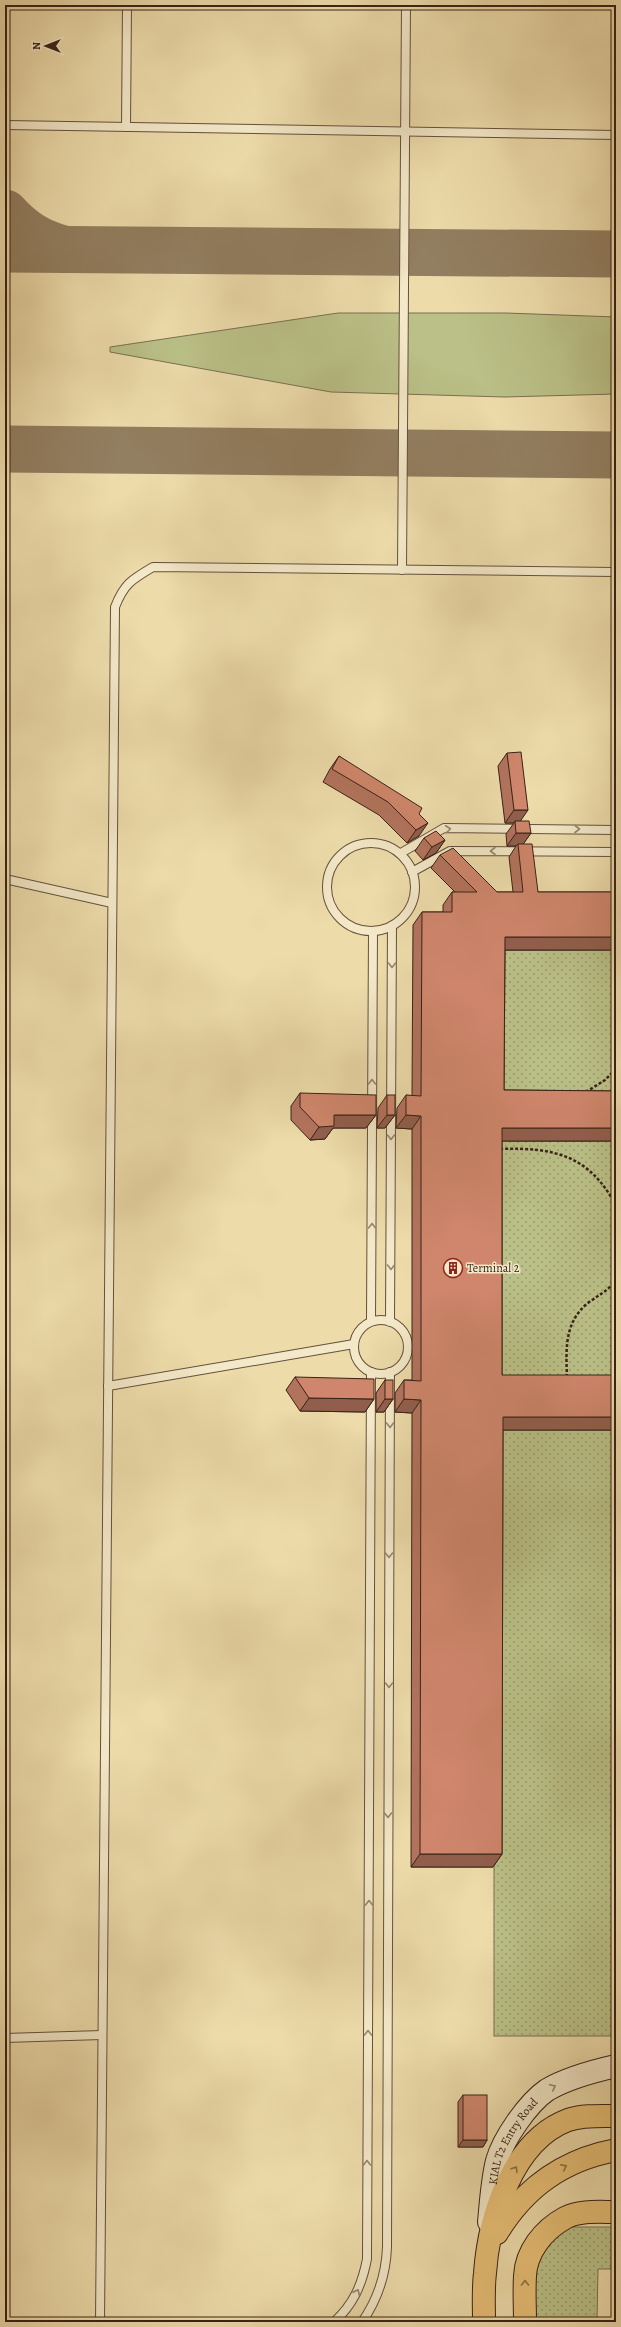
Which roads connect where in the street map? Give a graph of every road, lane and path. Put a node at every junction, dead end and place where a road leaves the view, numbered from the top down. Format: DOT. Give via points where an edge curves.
graph roads {
  1 [pos="127,5"];
  2 [pos="406,5"];
  3 [pos="5,125"];
  4 [pos="126,127"];
  5 [pos="405,131"];
  6 [pos="616,135"];
  7 [pos="402,570"];
  8 [pos="616,572"];
  9 [pos="616,830"];
  10 [pos="616,852"];
  11 [pos="401,853"];
  12 [pos="412,872"];
  13 [pos="5,879"];
  14 [pos="112,904"];
  15 [pos="392,926"];
  16 [pos="373,931"];
  17 [pos="616,1069"];
  18 [pos="581,1094"];
  19 [pos="493,1149"];
  20 [pos="616,1206"];
  21 [pos="616,1279"];
  22 [pos="371,1321"];
  23 [pos="390,1322"];
  24 [pos="354,1344"];
  25 [pos="371,1372"];
  26 [pos="390,1372"];
  27 [pos="567,1380"];
  28 [pos="108,1386"];
  29 [pos="102,2035"];
  30 [pos="5,2038"];
  31 [pos="616,2066"];
  32 [pos="616,2116"];
  33 [pos="616,2150"];
  34 [pos="616,2212"];
  35 [pos="485,2273"];
  36 [pos="372,2308"];
  37 [pos="100,2322"];
  38 [pos="334,2322"];
  39 [pos="362,2322"];
  40 [pos="369,2322"];
  41 [pos="484,2322"];
  42 [pos="525,2322"];
  1 -- 4 [label="lane"];
  2 -- 5 [label="lane"];
  3 -- 4 [label="lane"];
  4 -- 5 [label="lane"];
  5 -- 6 [label="lane"];
  5 -- 7 [label="lane"];
  7 -- 8 [label="lane"];
  7 -- 14 [label="lane" via="153,567 122,590 115,608"];
  11 -- 9 [label="lane, one-way" via="444,828"];
  10 -- 12 [label="lane, one-way" via="450,850"];
  11 -- 12 [label="lane"];
  11 -- 16 [label="lane" via="383,844 363,843 353,846 337,858 328,876 328,898 339,917 357,929"];
  12 -- 15 [label="lane" via="415,883 412,904"];
  13 -- 14 [label="lane"];
  14 -- 28 [label="lane"];
  15 -- 16 [label="lane"];
  15 -- 23 [label="lane, one-way"];
  22 -- 16 [label="lane, one-way"];
  17 -- 18 [label="path" via="594,1088"];
  19 -- 20 [label="path" via="550,1150 562,1155 595,1176"];
  21 -- 27 [label="path" via="609,1288 580,1311 571,1327 566,1344"];
  22 -- 23 [label="lane"];
  22 -- 24 [label="lane" via="359,1331"];
  23 -- 26 [label="lane" via="402,1331 408,1347 401,1364"];
  24 -- 25 [label="lane" via="355,1356 360,1364"];
  24 -- 28 [label="lane"];
  25 -- 26 [label="lane"];
  38 -- 25 [label="lane, one-way" via="347,2310 361,2285 367,2259"];
  26 -- 36 [label="lane, one-way" via="387,2247 384,2276"];
  28 -- 29 [label="lane"];
  29 -- 30 [label="lane"];
  29 -- 37 [label="lane"];
  35 -- 31 [label="main road, KIAL T2 Entry Road, one-way" via="497,2160 518,2122 547,2090 586,2074"];
  35 -- 32 [label="main road, KIAL T2 Entry Road, one-way" via="497,2210 504,2191 511,2175 532,2146 544,2133 569,2120"];
  35 -- 33 [label="main road, KIAL T2 Entry Road, one-way" via="497,2234 529,2192 559,2169 597,2154"];
  42 -- 34 [label="main road, one-way" via="525,2275 531,2250 565,2217 589,2212"];
  35 -- 41 [label="main road, KIAL T2 Entry Road"];
  36 -- 39 [label="lane"];
  36 -- 40 [label="lane"];
}
